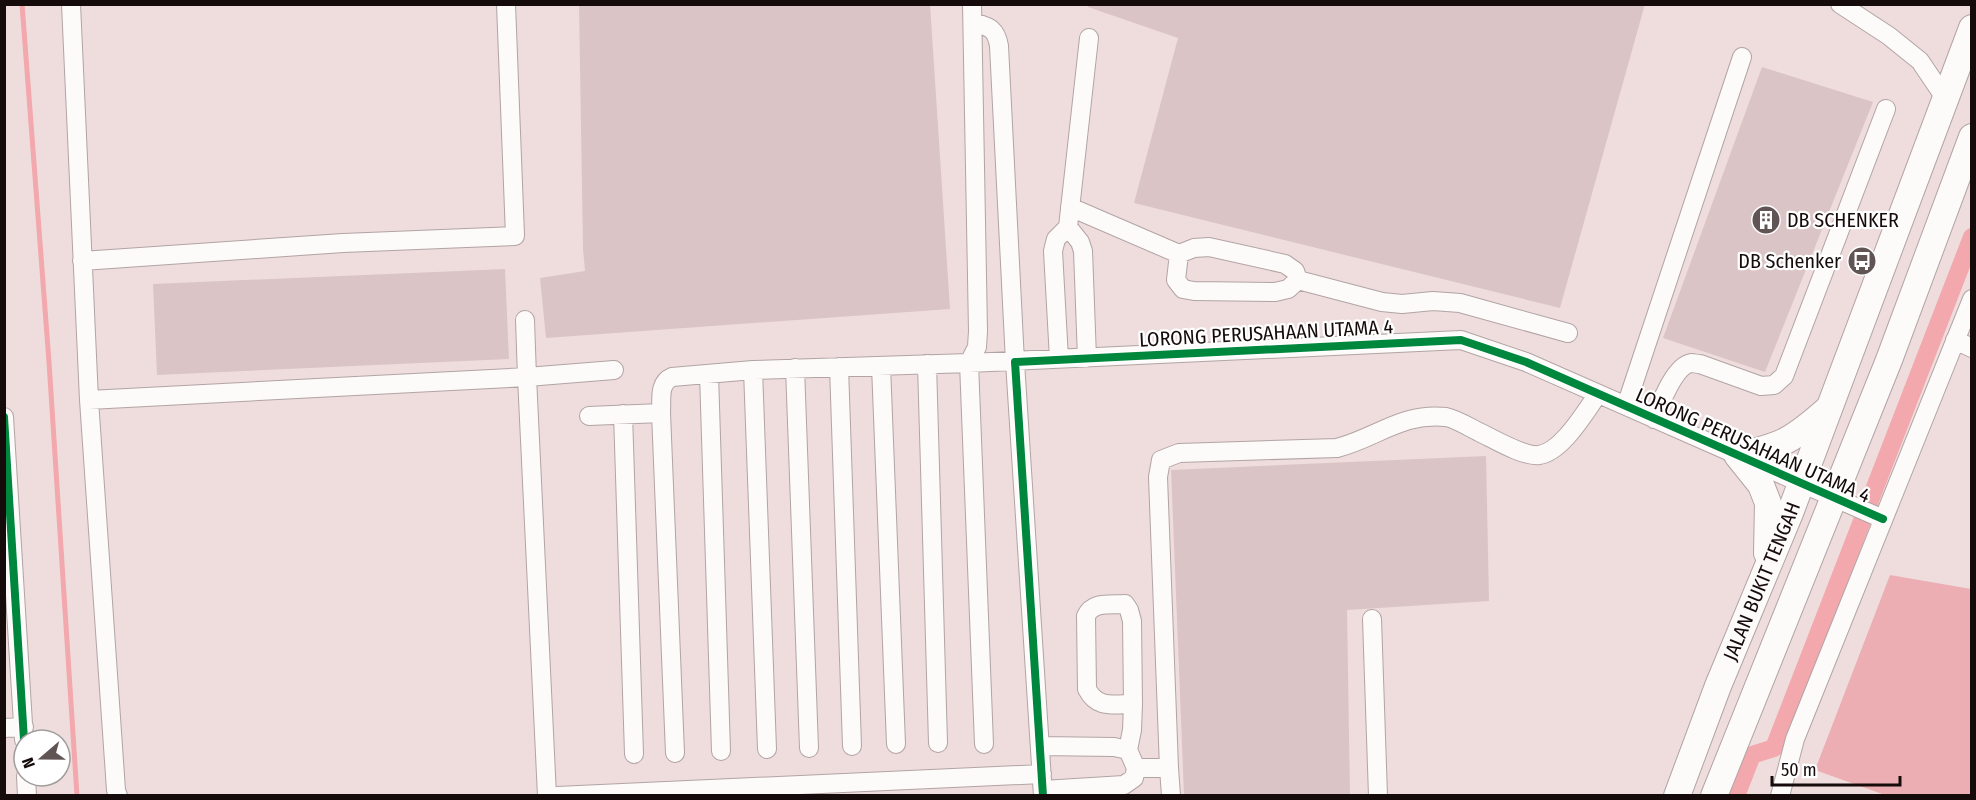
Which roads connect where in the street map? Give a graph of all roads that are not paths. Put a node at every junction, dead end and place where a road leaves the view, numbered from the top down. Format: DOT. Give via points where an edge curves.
graph roads {
  1 [pos="71,4"];
  2 [pos="506,4"];
  3 [pos="1840,4"];
  4 [pos="973,13"];
  5 [pos="1971,28"];
  6 [pos="1089,38"];
  7 [pos="1742,57"];
  8 [pos="1945,98"];
  9 [pos="1887,109"];
  10 [pos="1971,137"];
  11 [pos="1070,207"];
  12 [pos="1068,227"];
  13 [pos="1179,254"];
  14 [pos="82,261"];
  15 [pos="1298,280"];
  16 [pos="1971,299"];
  17 [pos="525,320"];
  18 [pos="1568,333"];
  19 [pos="1963,344"];
  20 [pos="1087,358"];
  21 [pos="1059,360"];
  22 [pos="1015,362"];
  23 [pos="969,363"];
  24 [pos="927,364"];
  25 [pos="881,366"];
  26 [pos="839,367"];
  27 [pos="795,368"];
  28 [pos="615,370"];
  29 [pos="753,370"];
  30 [pos="709,374"];
  31 [pos="526,377"];
  32 [pos="1598,394"];
  33 [pos="89,400"];
  34 [pos="1626,406"];
  35 [pos="1831,406"];
  36 [pos="661,413"];
  37 [pos="623,414"];
  38 [pos="589,416"];
  39 [pos="4,417"];
  40 [pos="1654,419"];
  41 [pos="1737,455"];
  42 [pos="1801,484"];
  43 [pos="1860,510"];
  44 [pos="1766,571"];
  45 [pos="1372,619"];
  46 [pos="1133,704"];
  47 [pos="24,728"];
  48 [pos="938,743"];
  49 [pos="896,744"];
  50 [pos="984,744"];
  51 [pos="852,746"];
  52 [pos="809,748"];
  53 [pos="767,749"];
  54 [pos="1128,750"];
  55 [pos="721,751"];
  56 [pos="675,753"];
  57 [pos="634,754"];
  58 [pos="1136,768"];
  59 [pos="1169,768"];
  60 [pos="1042,773"];
  61 [pos="118,795"];
  62 [pos="548,795"];
  63 [pos="557,795"];
  64 [pos="1171,795"];
  65 [pos="1378,795"];
  66 [pos="1677,795"];
  67 [pos="1714,795"];
  68 [pos="1780,795"];
  1 -- 14 [label="street"];
  2 -- 14 [label="street" via="515,237 343,243"];
  3 -- 8 [label="street" via="1920,61"];
  4 -- 22 [label="street" via="991,28 999,46"];
  4 -- 23 [label="street" via="977,347"];
  5 -- 8 [label="highway, JALAN BUKIT TENGAH"];
  6 -- 11 [label="street"];
  7 -- 34 [label="street"];
  8 -- 35 [label="highway, JALAN BUKIT TENGAH"];
  9 -- 40 [label="street" via="1784,376 1774,385 1761,386 1690,363 1671,382"];
  10 -- 43 [label="highway, JALAN BUKIT TENGAH" via="1889,360"];
  11 -- 12 [label="street"];
  11 -- 13 [label="street"];
  12 -- 20 [label="street" via="1083,251"];
  12 -- 21 [label="street" via="1056,239 1053,251"];
  13 -- 15 [label="street" via="1209,247 1285,264 1295,271"];
  13 -- 15 [label="street" via="1176,280 1183,289 1275,292 1288,289"];
  14 -- 33 [label="street"];
  15 -- 18 [label="street" via="1382,302 1460,303"];
  16 -- 19 [label="street"];
  17 -- 31 [label="street"];
  19 -- 43 [label="street"];
  20 -- 21 [label="street, LORONG PERUSAHAAN UTAMA 4"];
  20 -- 32 [label="street, LORONG PERUSAHAAN UTAMA 4" via="1461,340 1526,362"];
  21 -- 22 [label="street, LORONG PERUSAHAAN UTAMA 4"];
  22 -- 23 [label="street, LORONG PERUSAHAAN UTAMA 4"];
  22 -- 60 [label="street"];
  23 -- 24 [label="street, LORONG PERUSAHAAN UTAMA 4"];
  23 -- 50 [label="street"];
  24 -- 25 [label="street, LORONG PERUSAHAAN UTAMA 4"];
  24 -- 48 [label="street"];
  25 -- 26 [label="street, LORONG PERUSAHAAN UTAMA 4"];
  25 -- 49 [label="street"];
  26 -- 27 [label="street, LORONG PERUSAHAAN UTAMA 4"];
  26 -- 51 [label="street"];
  27 -- 29 [label="street, LORONG PERUSAHAAN UTAMA 4"];
  27 -- 52 [label="street"];
  28 -- 31 [label="street"];
  29 -- 30 [label="street, LORONG PERUSAHAAN UTAMA 4"];
  29 -- 53 [label="street"];
  30 -- 36 [label="street, LORONG PERUSAHAAN UTAMA 4" via="666,379 662,385"];
  30 -- 55 [label="street"];
  31 -- 33 [label="street"];
  31 -- 62 [label="street"];
  32 -- 34 [label="street, LORONG PERUSAHAAN UTAMA 4"];
  32 -- 59 [label="street" via="1569,434 1551,451 1538,455 1521,452 1448,417 1418,417 1337,448 1179,453 1161,460 1158,477"];
  33 -- 61 [label="street"];
  34 -- 40 [label="street, LORONG PERUSAHAAN UTAMA 4"];
  35 -- 41 [label="highway" via="1784,442 1767,450"];
  35 -- 42 [label="highway, JALAN BUKIT TENGAH"];
  36 -- 37 [label="street"];
  36 -- 56 [label="street"];
  37 -- 38 [label="street"];
  37 -- 57 [label="street"];
  39 -- 47 [label="street"];
  40 -- 41 [label="street, LORONG PERUSAHAAN UTAMA 4"];
  41 -- 42 [label="street, LORONG PERUSAHAAN UTAMA 4"];
  41 -- 44 [label="highway" via="1761,485 1768,503"];
  42 -- 43 [label="street, LORONG PERUSAHAAN UTAMA 4"];
  42 -- 44 [label="highway, JALAN BUKIT TENGAH"];
  43 -- 67 [label="highway, JALAN BUKIT TENGAH"];
  43 -- 68 [label="street"];
  44 -- 66 [label="highway, JALAN BUKIT TENGAH"];
  45 -- 65 [label="street"];
  46 -- 46 [label="street" via="1130,610 1125,604 1097,605 1086,616 1088,689 1100,704"];
  46 -- 54 [label="street"];
  54 -- 58 [label="street"];
  54 -- 60 [label="street" via="1114,747"];
  58 -- 59 [label="street"];
  58 -- 60 [label="street" via="1134,778 1124,785"];
  59 -- 64 [label="street"];
  60 -- 63 [label="street"];
}
